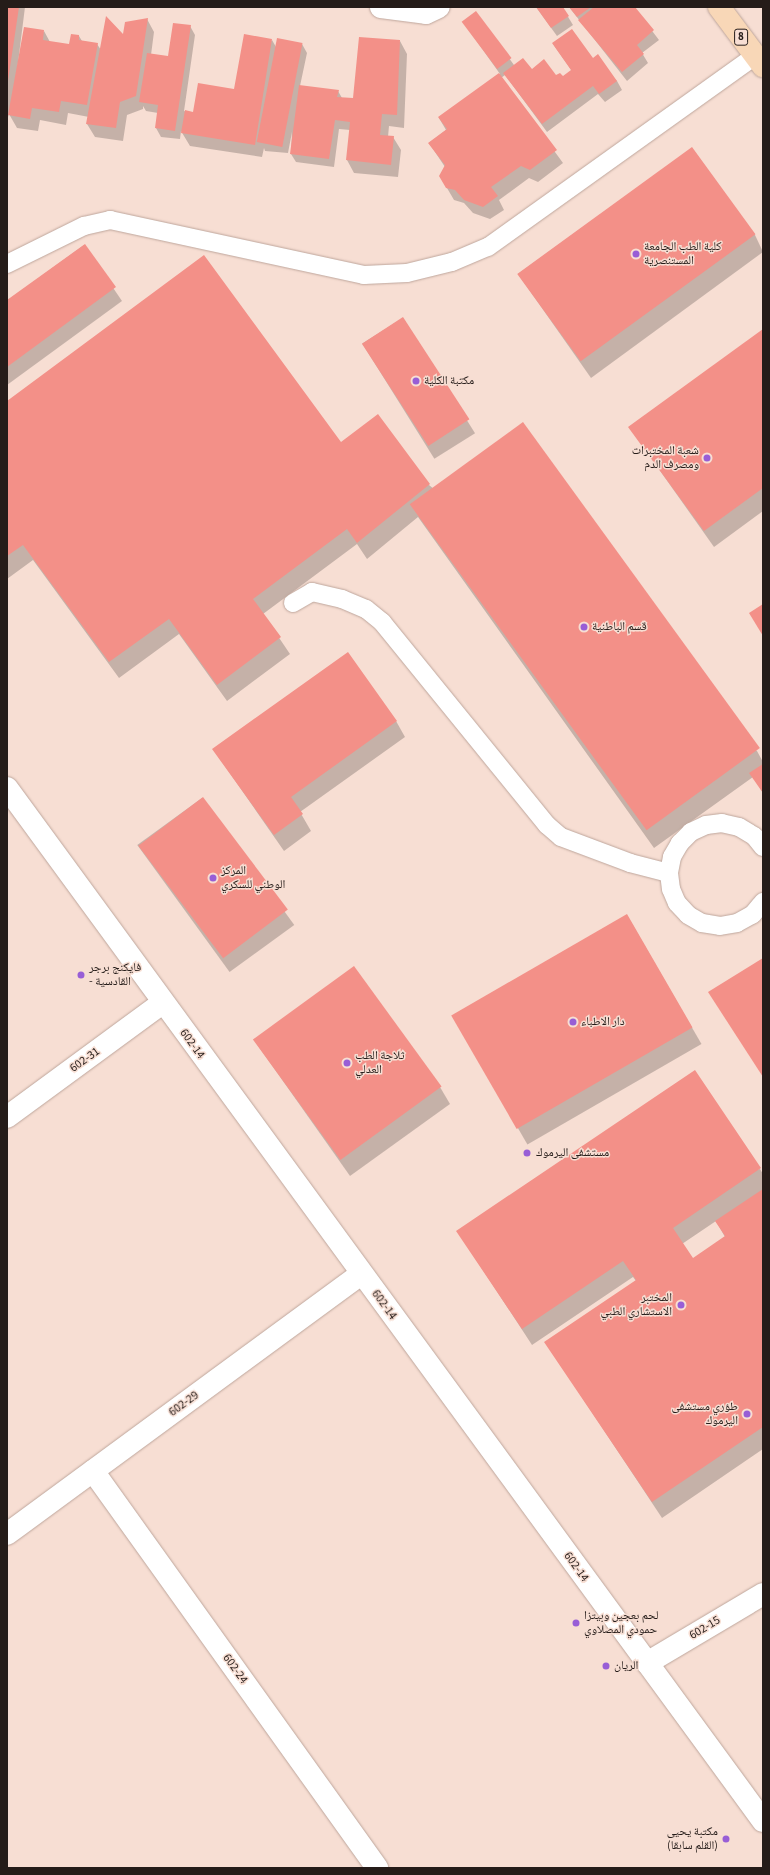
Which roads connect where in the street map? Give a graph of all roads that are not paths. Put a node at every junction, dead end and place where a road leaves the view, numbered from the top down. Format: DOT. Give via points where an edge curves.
graph roads {
  1 [pos="381,7"];
  2 [pos="439,7"];
  3 [pos="719,7"];
  4 [pos="759,61"];
  5 [pos="7,264"];
  6 [pos="293,603"];
  7 [pos="7,788"];
  8 [pos="763,847"];
  9 [pos="669,873"];
  10 [pos="763,902"];
  11 [pos="162,1003"];
  12 [pos="7,1117"];
  13 [pos="361,1274"];
  14 [pos="93,1470"];
  15 [pos="7,1534"];
  16 [pos="763,1594"];
  17 [pos="647,1663"];
  18 [pos="763,1821"];
  19 [pos="377,1868"];
  1 -- 2 [label="street" via="426,13"];
  3 -- 4 [label="main road, 8"];
  4 -- 5 [label="lane" via="488,247 452,262 407,273 364,275 110,220 84,226"];
  6 -- 9 [label="lane" via="312,592 342,599 366,609 382,622 547,825 561,837 630,863"];
  7 -- 11 [label="street, 602-14"];
  8 -- 9 [label="lane" via="754,836 739,827 722,823 706,825 691,832 680,843 672,857"];
  9 -- 10 [label="lane" via="671,889 677,903 688,915 702,923 720,926 737,923 753,914"];
  11 -- 12 [label="street, 602-31"];
  11 -- 13 [label="street, 602-14"];
  13 -- 14 [label="street, 602-29"];
  13 -- 17 [label="street, 602-14"];
  14 -- 15 [label="street, 602-29"];
  14 -- 19 [label="street, 602-24"];
  16 -- 17 [label="street, 602-15"];
  17 -- 18 [label="street, 602-14"];
}
